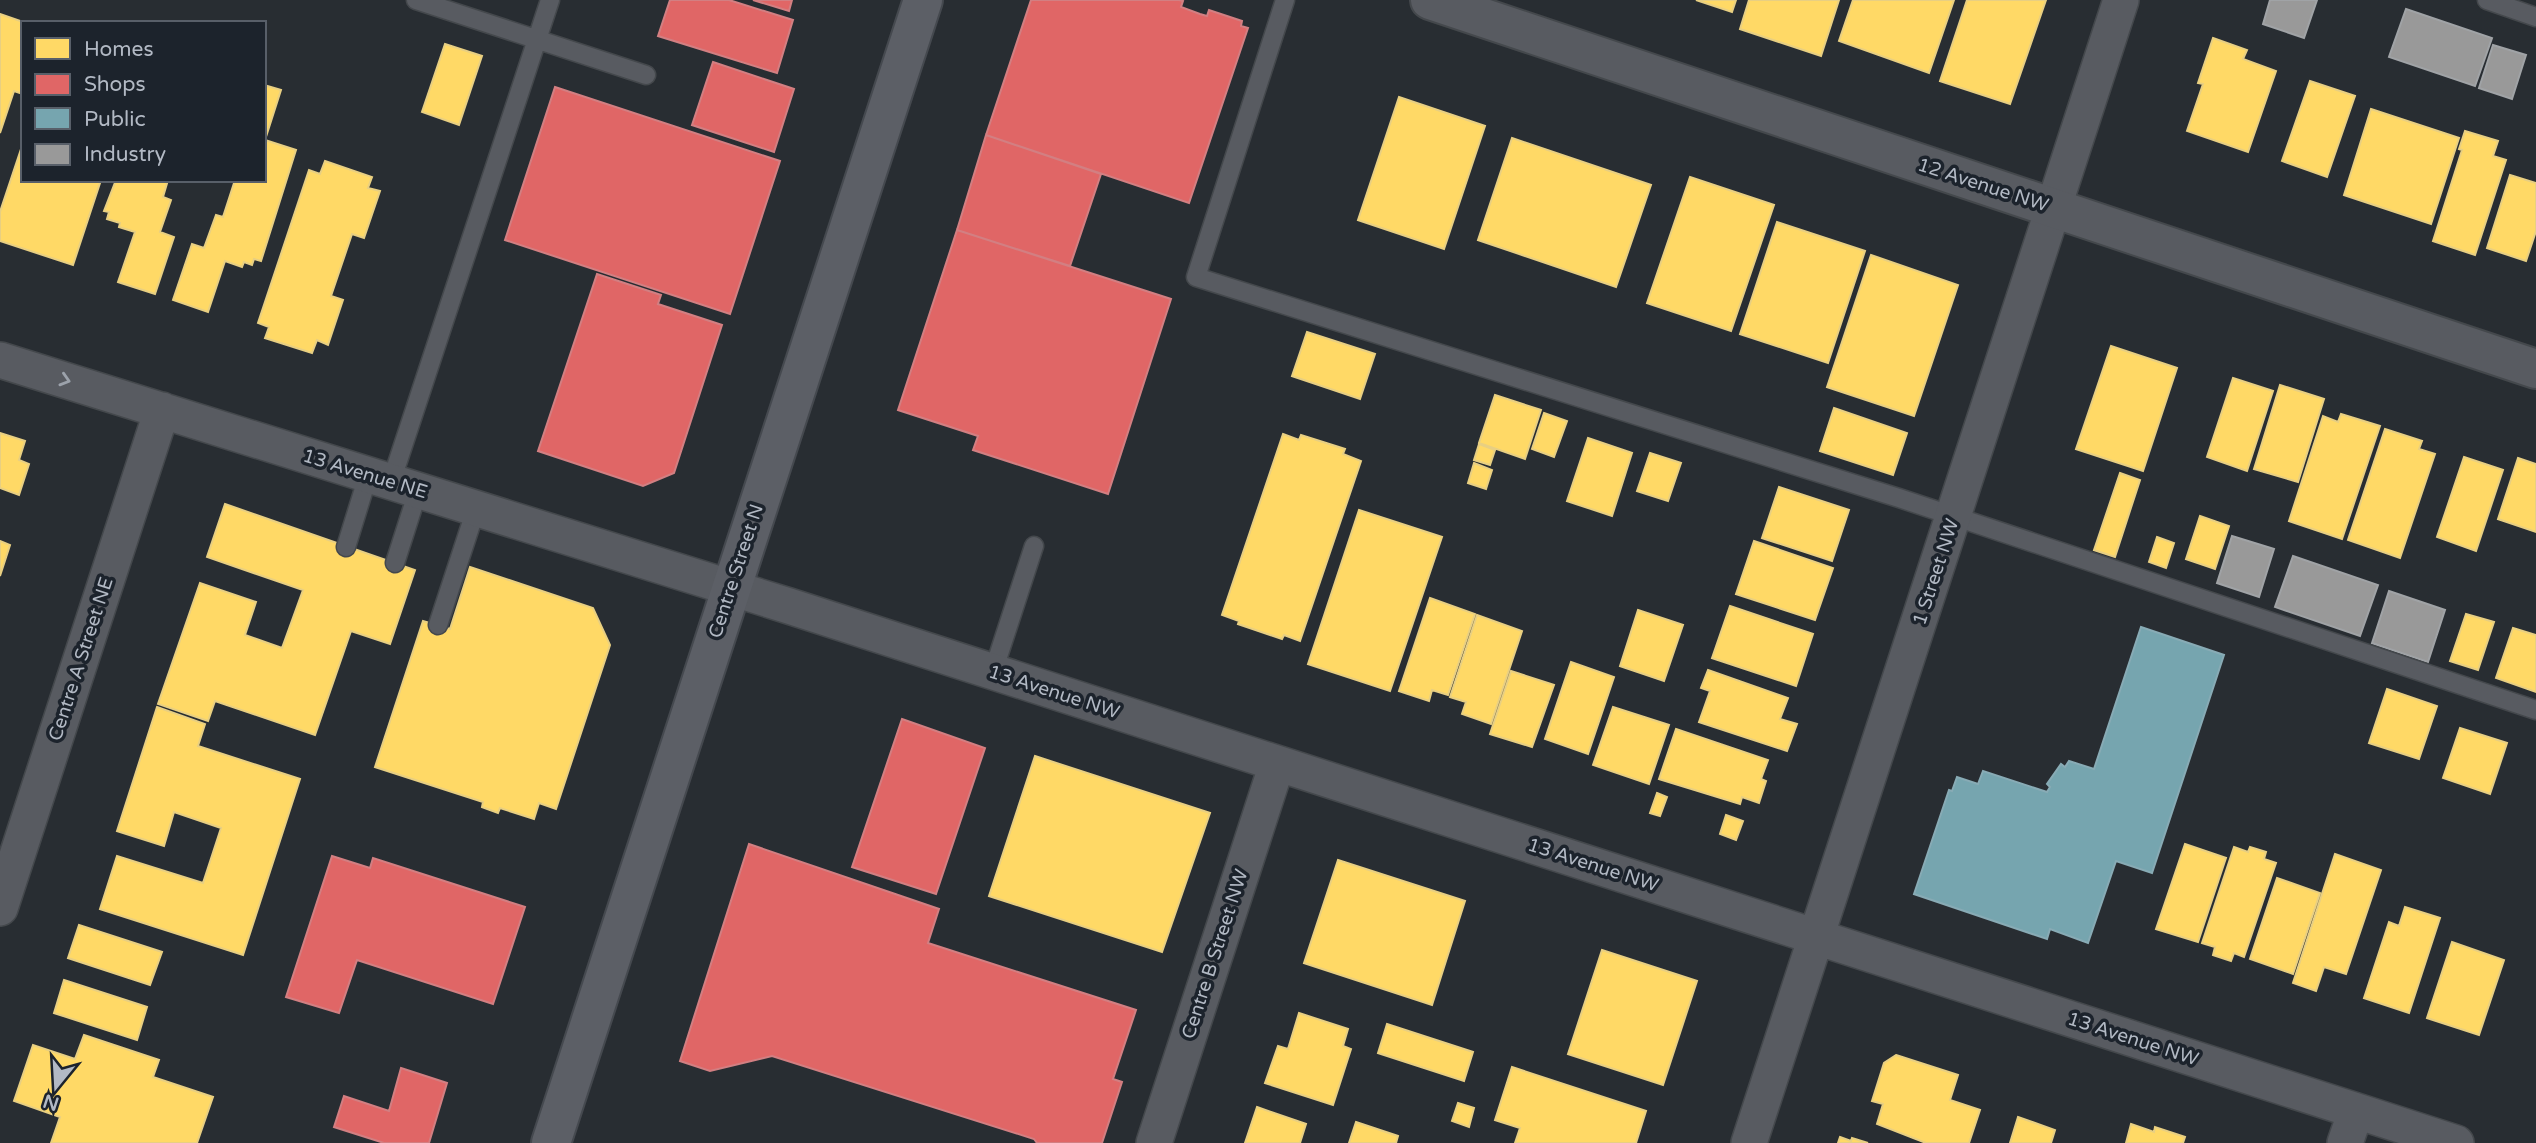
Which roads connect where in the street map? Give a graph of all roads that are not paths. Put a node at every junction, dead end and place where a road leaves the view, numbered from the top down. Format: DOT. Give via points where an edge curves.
graph roads {
  1 [pos="416,0"];
  2 [pos="550,0"];
  3 [pos="923,0"];
  4 [pos="1285,0"];
  5 [pos="1430,0"];
  6 [pos="2122,0"];
  7 [pos="2487,0"];
  8 [pos="2536,17"];
  9 [pos="536,38"];
  10 [pos="646,75"];
  11 [pos="2055,209"];
  12 [pos="0,360"];
  13 [pos="2536,369"];
  14 [pos="162,410"];
  15 [pos="392,483"];
  16 [pos="476,509"];
  17 [pos="1953,518"];
  18 [pos="1034,546"];
  19 [pos="346,547"];
  20 [pos="395,563"];
  21 [pos="731,588"];
  22 [pos="438,625"];
  23 [pos="993,672"];
  24 [pos="2536,710"];
  25 [pos="1278,764"];
  26 [pos="0,908"];
  27 [pos="1816,937"];
  28 [pos="2351,1127"];
  29 [pos="551,1143"];
  30 [pos="1153,1143"];
  31 [pos="1749,1143"];
  32 [pos="2456,1143"];
  1 -- 9 [label="lane"];
  2 -- 9 [label="lane"];
  3 -- 21 [label="main road, Centre Street N"];
  4 -- 17 [label="lane" via="1196,277"];
  5 -- 11 [label="street, 12 Avenue NW"];
  6 -- 11 [label="street, 1 Street NW"];
  7 -- 8 [label="lane"];
  9 -- 10 [label="lane"];
  9 -- 15 [label="lane"];
  11 -- 13 [label="street, 12 Avenue NW"];
  11 -- 17 [label="street, 1 Street NW"];
  12 -- 14 [label="street, 13 Avenue NE, one-way"];
  14 -- 15 [label="street, 13 Avenue NE"];
  14 -- 26 [label="street, Centre A Street NE"];
  15 -- 16 [label="street, 13 Avenue NE"];
  15 -- 19 [label="lane"];
  15 -- 20 [label="lane"];
  16 -- 21 [label="street, 13 Avenue NE"];
  16 -- 22 [label="lane"];
  17 -- 24 [label="lane"];
  17 -- 27 [label="street, 1 Street NW"];
  18 -- 23 [label="lane"];
  21 -- 23 [label="street, 13 Avenue NW"];
  21 -- 29 [label="main road, Centre Street N"];
  23 -- 25 [label="street, 13 Avenue NW"];
  25 -- 27 [label="street, 13 Avenue NW"];
  25 -- 30 [label="street, Centre B Street NW"];
  27 -- 28 [label="street, 13 Avenue NW"];
  27 -- 31 [label="street, 1 Street NW"];
  28 -- 32 [label="street, 13 Avenue NW"];
}
